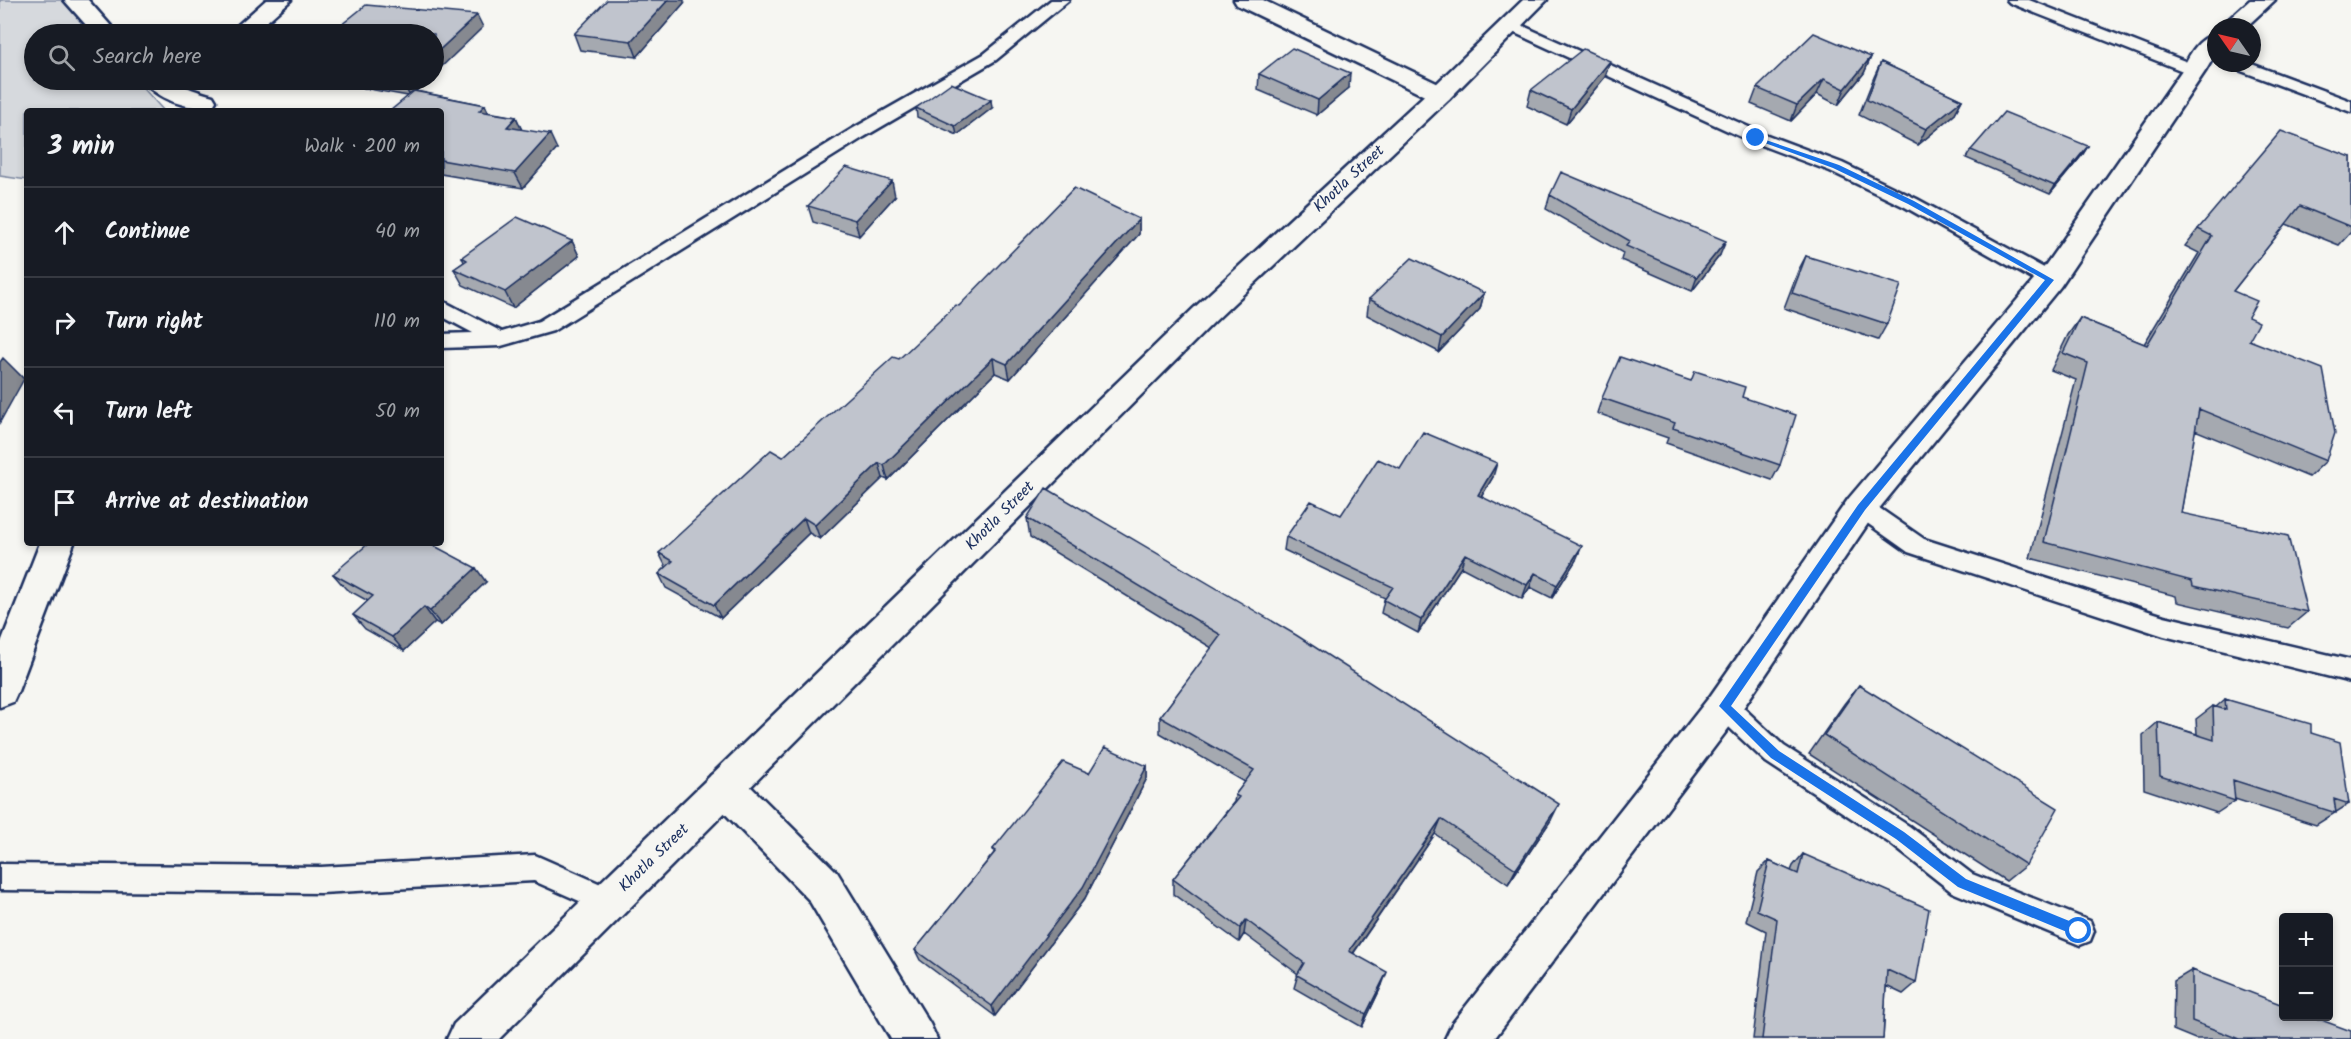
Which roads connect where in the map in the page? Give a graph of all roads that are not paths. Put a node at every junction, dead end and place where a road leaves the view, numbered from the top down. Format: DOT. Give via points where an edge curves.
graph roads {
  1 [pos="75,0"];
  2 [pos="280,0"];
  3 [pos="1061,0"];
  4 [pos="1245,0"];
  5 [pos="1536,0"];
  6 [pos="2015,0"];
  7 [pos="2264,0"];
  8 [pos="2243,18"];
  9 [pos="97,24"];
  10 [pos="251,24"];
  11 [pos="1510,25"];
  12 [pos="2207,55"];
  13 [pos="2258,72"];
  14 [pos="170,90"];
  15 [pos="1440,94"];
  16 [pos="206,97"];
  17 [pos="2351,107"];
  18 [pos="2050,280"];
  19 [pos="444,309"];
  20 [pos="501,339"];
  21 [pos="444,341"];
  22 [pos="1861,507"];
  23 [pos="56,546"];
  24 [pos="2351,671"];
  25 [pos="0,691"];
  26 [pos="1724,706"];
  27 [pos="725,787"];
  28 [pos="0,877"];
  29 [pos="609,901"];
  30 [pos="2079,931"];
  31 [pos="469,1039"];
  32 [pos="915,1039"];
  33 [pos="1467,1039"];
  1 -- 9 [label="street"];
  2 -- 10 [label="street"];
  3 -- 20 [label="lane" via="990,57 858,133 546,326"];
  4 -- 15 [label="street"];
  5 -- 11 [label="street, Khotla Street"];
  6 -- 12 [label="lane"];
  7 -- 8 [label="street"];
  11 -- 15 [label="street, Khotla Street"];
  11 -- 18 [label="lane" via="1756,138 1836,167 1911,203"];
  12 -- 18 [label="street"];
  13 -- 17 [label="lane"];
  14 -- 16 [label="street"];
  15 -- 27 [label="street, Khotla Street" via="1204,315"];
  18 -- 22 [label="street"];
  19 -- 20 [label="lane"];
  20 -- 21 [label="lane"];
  22 -- 24 [label="lane" via="1917,546 2164,626"];
  22 -- 26 [label="street"];
  23 -- 25 [label="street"];
  26 -- 30 [label="lane" via="1775,754 1900,835 1962,883"];
  26 -- 33 [label="street"];
  27 -- 29 [label="street, Khotla Street"];
  27 -- 32 [label="street" via="823,886"];
  28 -- 29 [label="lane" via="321,879 535,868"];
  29 -- 31 [label="street, Khotla Street"];
}
